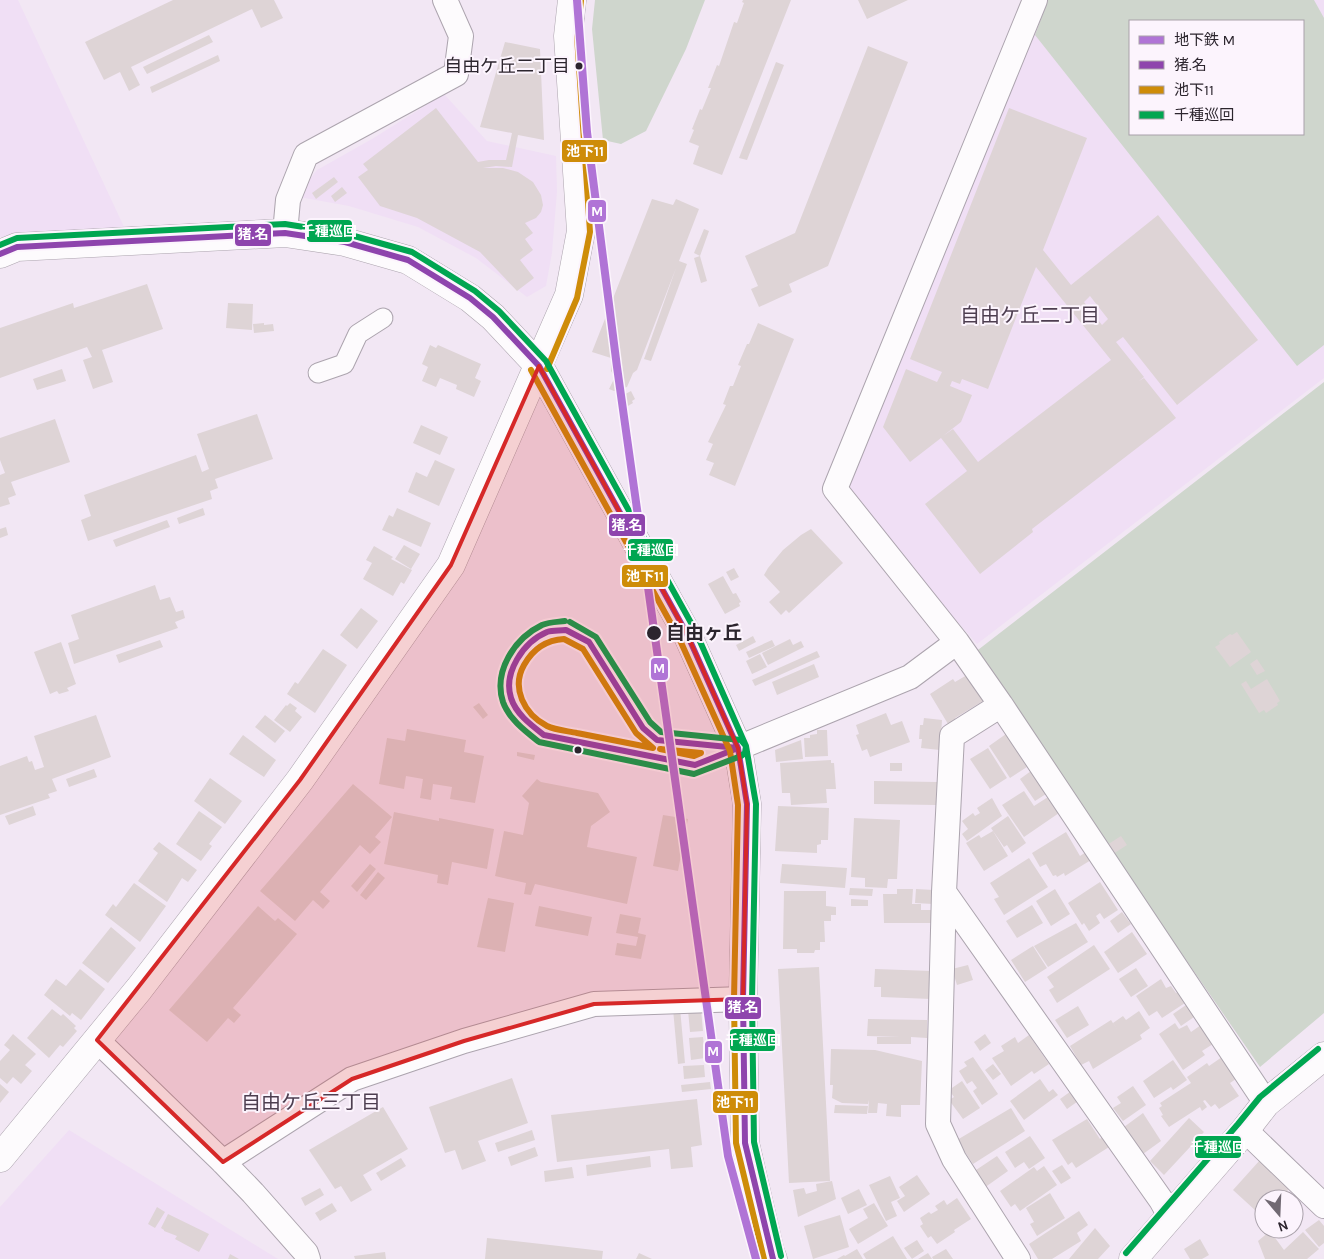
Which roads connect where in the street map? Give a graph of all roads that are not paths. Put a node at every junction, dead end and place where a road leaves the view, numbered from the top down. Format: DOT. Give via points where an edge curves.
graph roads {
  1 [pos="445,0"];
  2 [pos="572,0"];
  3 [pos="1035,0"];
  4 [pos="285,233"];
  5 [pos="0,254"];
  6 [pos="382,318"];
  7 [pos="539,366"];
  8 [pos="318,373"];
  9 [pos="957,642"];
  10 [pos="1001,705"];
  11 [pos="738,748"];
  12 [pos="944,892"];
  13 [pos="743,999"];
  14 [pos="97,1040"];
  15 [pos="1324,1056"];
  16 [pos="1266,1103"];
  17 [pos="1245,1130"];
  18 [pos="0,1158"];
  19 [pos="223,1162"];
  20 [pos="1324,1206"];
  21 [pos="1170,1216"];
  22 [pos="308,1259"];
  23 [pos="774,1259"];
  24 [pos="1018,1259"];
  25 [pos="1133,1259"];
  1 -- 4 [label="street" via="461,36 456,74 306,154 288,200"];
  2 -- 7 [label="street" via="568,36 580,231 569,295"];
  3 -- 9 [label="street" via="835,489"];
  4 -- 5 [label="street" via="17,247"];
  4 -- 7 [label="street" via="344,242 408,260 470,298"];
  6 -- 8 [label="street" via="358,334 344,364"];
  7 -- 11 [label="street" via="687,634"];
  7 -- 14 [label="street" via="451,565 300,780"];
  9 -- 10 [label="street"];
  9 -- 11 [label="street" via="910,677"];
  10 -- 12 [label="street" via="952,736"];
  10 -- 16 [label="street"];
  11 -- 13 [label="street" via="747,804"];
  12 -- 21 [label="street"];
  12 -- 24 [label="street" via="938,1124 954,1159"];
  13 -- 19 [label="street" via="594,1004 464,1041 352,1079"];
  13 -- 23 [label="street" via="745,1143"];
  14 -- 18 [label="street"];
  14 -- 19 [label="street"];
  15 -- 16 [label="street"];
  16 -- 17 [label="street"];
  17 -- 20 [label="street"];
  17 -- 21 [label="street"];
  19 -- 22 [label="street"];
  21 -- 25 [label="street"];
}
